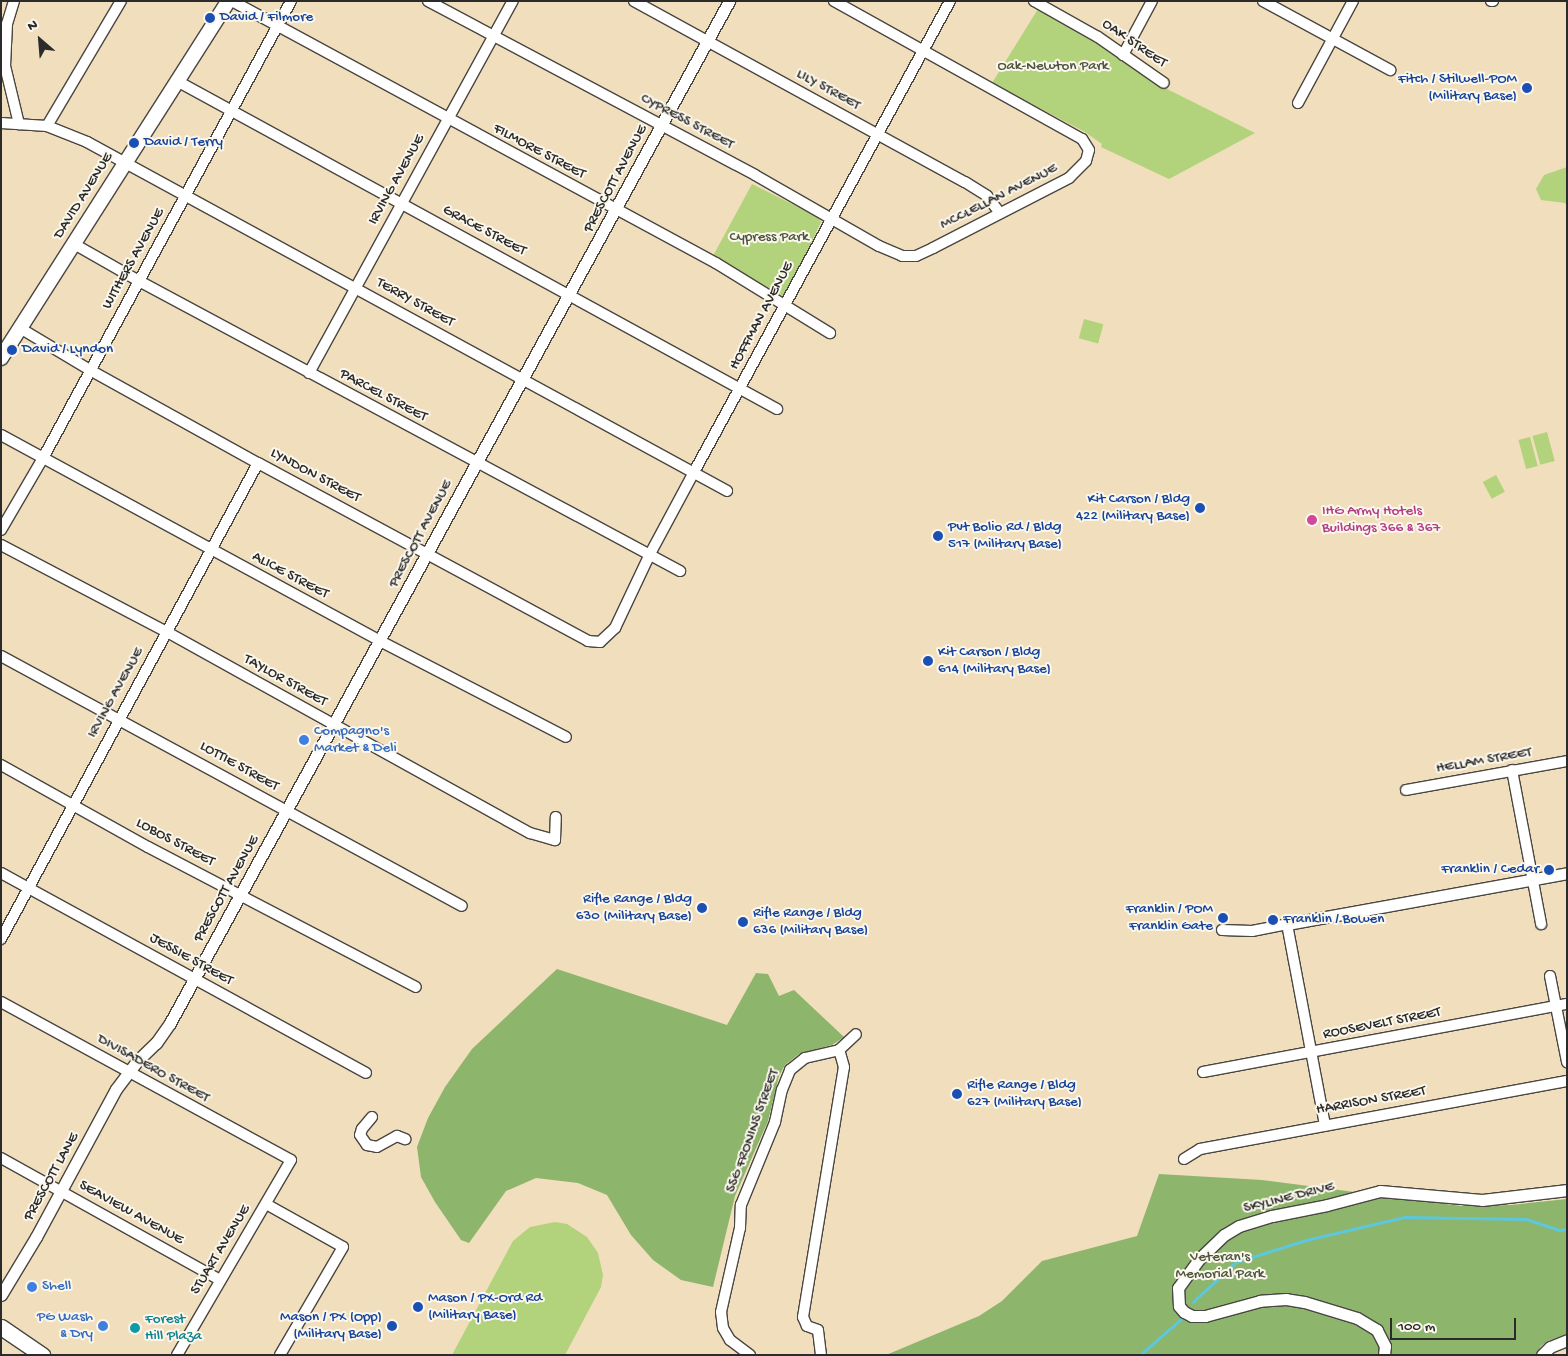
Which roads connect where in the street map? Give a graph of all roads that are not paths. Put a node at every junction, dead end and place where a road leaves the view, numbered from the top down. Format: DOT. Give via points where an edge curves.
graph roads {
  1 [pos="14,1"];
  2 [pos="121,1"];
  3 [pos="230,1"];
  4 [pos="291,1"];
  5 [pos="428,1"];
  6 [pos="513,1"];
  7 [pos="634,1"];
  8 [pos="729,1"];
  9 [pos="834,1"];
  10 [pos="950,1"];
  11 [pos="1034,1"];
  12 [pos="1152,1"];
  13 [pos="1263,1"];
  14 [pos="1353,1"];
  15 [pos="277,28"];
  16 [pos="493,37"];
  17 [pos="1332,39"];
  18 [pos="708,42"];
  19 [pos="923,50"];
  20 [pos="1122,54"];
  21 [pos="1390,70"];
  22 [pos="176,81"];
  23 [pos="1164,83"];
  24 [pos="1298,103"];
  25 [pos="231,111"];
  26 [pos="448,120"];
  27 [pos="1,123"];
  28 [pos="19,124"];
  29 [pos="47,126"];
  30 [pos="661,126"];
  31 [pos="877,134"];
  32 [pos="124,162"];
  33 [pos="185,197"];
  34 [pos="400,204"];
  35 [pos="616,211"];
  36 [pos="1000,213"];
  37 [pos="830,219"];
  38 [pos="74,244"];
  39 [pos="933,248"];
  40 [pos="139,281"];
  41 [pos="356,287"];
  42 [pos="569,294"];
  43 [pos="787,305"];
  44 [pos="20,328"];
  45 [pos="830,333"];
  46 [pos="1,358"];
  47 [pos="90,370"];
  48 [pos="309,373"];
  49 [pos="522,379"];
  50 [pos="740,388"];
  51 [pos="777,409"];
  52 [pos="1,435"];
  53 [pos="43,458"];
  54 [pos="258,463"];
  55 [pos="476,463"];
  56 [pos="694,472"];
  57 [pos="727,491"];
  58 [pos="1,530"];
  59 [pos="1,545"];
  60 [pos="212,551"];
  61 [pos="428,553"];
  62 [pos="650,554"];
  63 [pos="680,571"];
  64 [pos="167,632"];
  65 [pos="380,641"];
  66 [pos="600,642"];
  67 [pos="1,656"];
  68 [pos="120,718"];
  69 [pos="334,726"];
  70 [pos="566,737"];
  71 [pos="1567,761"];
  72 [pos="1,764"];
  73 [pos="1512,770"];
  74 [pos="1406,790"];
  75 [pos="73,804"];
  76 [pos="288,810"];
  77 [pos="556,817"];
  78 [pos="1,873"];
  79 [pos="1567,873"];
  80 [pos="1531,880"];
  81 [pos="28,888"];
  82 [pos="241,896"];
  83 [pos="462,906"];
  84 [pos="1287,924"];
  85 [pos="1541,924"];
  86 [pos="1222,930"];
  87 [pos="1,939"];
  88 [pos="1550,976"];
  89 [pos="195,979"];
  90 [pos="416,987"];
  91 [pos="1,1002"];
  92 [pos="1562,1005"];
  93 [pos="856,1034"];
  94 [pos="839,1050"];
  95 [pos="1312,1052"];
  96 [pos="1567,1062"];
  97 [pos="128,1072"];
  98 [pos="1203,1072"];
  99 [pos="366,1073"];
  100 [pos="1567,1080"];
  101 [pos="372,1117"];
  102 [pos="1325,1125"];
  103 [pos="405,1139"];
  104 [pos="1,1158"];
  105 [pos="1184,1159"];
  106 [pos="291,1160"];
  107 [pos="1567,1190"];
  108 [pos="62,1191"];
  109 [pos="266,1204"];
  110 [pos="220,1280"];
  111 [pos="1,1295"];
  112 [pos="1,1327"];
  113 [pos="1567,1340"];
  114 [pos="42,1355"];
  115 [pos="177,1355"];
  116 [pos="280,1355"];
  117 [pos="750,1355"];
  118 [pos="821,1355"];
  119 [pos="1384,1355"];
  120 [pos="1542,1355"];
  1 -- 28 [label="street" via="6,31 5,66"];
  2 -- 29 [label="street"];
  3 -- 15 [label="street, FILMORE STREET"];
  3 -- 22 [label="main road, DAVID AVENUE"];
  4 -- 15 [label="street, WITHERS AVENUE"];
  5 -- 16 [label="street, CYPRESS STREET"];
  6 -- 16 [label="street, IRVING AVENUE"];
  7 -- 18 [label="street, LILY STREET"];
  8 -- 18 [label="street, PRESCOTT AVENUE"];
  9 -- 19 [label="street"];
  10 -- 19 [label="street, HOFFMAN AVENUE"];
  11 -- 20 [label="street, OAK STREET"];
  12 -- 20 [label="street"];
  13 -- 17 [label="street"];
  14 -- 17 [label="street"];
  15 -- 25 [label="street, WITHERS AVENUE"];
  15 -- 26 [label="street, FILMORE STREET"];
  16 -- 26 [label="street, IRVING AVENUE"];
  16 -- 30 [label="street, CYPRESS STREET"];
  17 -- 21 [label="street"];
  17 -- 24 [label="street"];
  18 -- 30 [label="street, PRESCOTT AVENUE"];
  18 -- 31 [label="street, LILY STREET"];
  19 -- 31 [label="street, HOFFMAN AVENUE"];
  19 -- 36 [label="street, MCCLELLAN AVENUE" via="1041,114 1087,144 1088,155 1080,170"];
  20 -- 23 [label="street, OAK STREET"];
  22 -- 25 [label="street, GRACE STREET"];
  22 -- 32 [label="main road, DAVID AVENUE"];
  25 -- 33 [label="street, WITHERS AVENUE"];
  25 -- 34 [label="street, GRACE STREET"];
  26 -- 34 [label="street, IRVING AVENUE"];
  26 -- 35 [label="street, FILMORE STREET"];
  27 -- 28 [label="street, TERRY STREET"];
  28 -- 29 [label="street, TERRY STREET"];
  29 -- 32 [label="street, TERRY STREET"];
  30 -- 35 [label="street, PRESCOTT AVENUE"];
  30 -- 37 [label="street, CYPRESS STREET"];
  31 -- 36 [label="street, LILY STREET" via="987,196"];
  31 -- 37 [label="street, HOFFMAN AVENUE"];
  32 -- 33 [label="street, TERRY STREET"];
  32 -- 38 [label="main road, DAVID AVENUE"];
  33 -- 40 [label="street, WITHERS AVENUE"];
  33 -- 41 [label="street, TERRY STREET"];
  34 -- 41 [label="street, IRVING AVENUE"];
  34 -- 42 [label="street, GRACE STREET"];
  35 -- 42 [label="street, PRESCOTT AVENUE"];
  35 -- 43 [label="street, FILMORE STREET" via="716,263"];
  36 -- 39 [label="street, MCCLELLAN AVENUE"];
  37 -- 39 [label="street, CYPRESS STREET" via="902,256 916,256"];
  37 -- 43 [label="street, HOFFMAN AVENUE"];
  38 -- 40 [label="street, PARCEL STREET"];
  38 -- 44 [label="main road, DAVID AVENUE"];
  40 -- 47 [label="street, WITHERS AVENUE"];
  40 -- 48 [label="street, PARCEL STREET"];
  41 -- 48 [label="street, IRVING AVENUE"];
  41 -- 49 [label="street, TERRY STREET"];
  42 -- 49 [label="street, PRESCOTT AVENUE"];
  42 -- 50 [label="street, GRACE STREET"];
  43 -- 45 [label="street, FILMORE STREET"];
  43 -- 50 [label="street, HOFFMAN AVENUE"];
  44 -- 46 [label="main road, DAVID AVENUE"];
  44 -- 47 [label="street, LYNDON STREET"];
  47 -- 53 [label="street, WITHERS AVENUE"];
  47 -- 54 [label="street, LYNDON STREET"];
  48 -- 55 [label="street, PARCEL STREET"];
  49 -- 55 [label="street, PRESCOTT AVENUE"];
  49 -- 56 [label="street, TERRY STREET"];
  50 -- 51 [label="street, GRACE STREET"];
  50 -- 56 [label="street, HOFFMAN AVENUE"];
  52 -- 53 [label="street, ALICE STREET"];
  53 -- 58 [label="street, WITHERS AVENUE"];
  53 -- 60 [label="street, ALICE STREET"];
  54 -- 60 [label="street, IRVING AVENUE"];
  54 -- 61 [label="street, LYNDON STREET"];
  55 -- 61 [label="street, PRESCOTT AVENUE"];
  55 -- 62 [label="street, PARCEL STREET"];
  56 -- 57 [label="street, TERRY STREET"];
  56 -- 62 [label="street, HOFFMAN AVENUE"];
  59 -- 64 [label="street, TAYLOR STREET"];
  60 -- 64 [label="street, IRVING AVENUE"];
  60 -- 65 [label="street, ALICE STREET"];
  61 -- 65 [label="street, PRESCOTT AVENUE"];
  61 -- 66 [label="street, LYNDON STREET" via="588,641"];
  62 -- 63 [label="street, PARCEL STREET"];
  62 -- 66 [label="street, HOFFMAN AVENUE" via="615,628"];
  64 -- 68 [label="street, IRVING AVENUE"];
  64 -- 69 [label="street, TAYLOR STREET"];
  65 -- 69 [label="street, PRESCOTT AVENUE"];
  65 -- 70 [label="street, ALICE STREET"];
  67 -- 68 [label="street, LOTTIE STREET"];
  68 -- 75 [label="street, IRVING AVENUE"];
  68 -- 76 [label="street, LOTTIE STREET"];
  69 -- 76 [label="street, PRESCOTT AVENUE"];
  69 -- 77 [label="street, TAYLOR STREET" via="530,833 555,840"];
  71 -- 73 [label="street, HELLAM STREET"];
  72 -- 75 [label="street, LOBOS STREET"];
  73 -- 74 [label="street, HELLAM STREET"];
  73 -- 80 [label="street" via="1532,868"];
  75 -- 81 [label="street, IRVING AVENUE"];
  75 -- 82 [label="street, LOBOS STREET"];
  76 -- 82 [label="street, PRESCOTT AVENUE"];
  76 -- 83 [label="street, LOTTIE STREET"];
  78 -- 81 [label="street, JESSIE STREET"];
  79 -- 80 [label="street"];
  80 -- 84 [label="street"];
  80 -- 85 [label="street"];
  81 -- 87 [label="street, IRVING AVENUE"];
  81 -- 89 [label="street, JESSIE STREET"];
  82 -- 89 [label="street, PRESCOTT AVENUE"];
  82 -- 90 [label="street, LOBOS STREET"];
  84 -- 86 [label="street" via="1252,931"];
  84 -- 95 [label="street"];
  88 -- 92 [label="street"];
  89 -- 97 [label="street, PRESCOTT AVENUE" via="164,1034"];
  89 -- 99 [label="street, JESSIE STREET"];
  91 -- 97 [label="street, DIVISADERO STREET"];
  92 -- 95 [label="street, ROOSEVELT STREET"];
  92 -- 96 [label="street"];
  93 -- 94 [label="street"];
  94 -- 117 [label="street, SSG FRONINS STREET" via="805,1058 790,1070 775,1122 741,1205 740,1228 722,1306 722,1321 730,1340"];
  94 -- 118 [label="street" via="844,1067 803,1317 807,1326 818,1330"];
  95 -- 98 [label="street, ROOSEVELT STREET"];
  95 -- 102 [label="street"];
  97 -- 106 [label="street, DIVISADERO STREET"];
  97 -- 108 [label="street, PRESCOTT LANE"];
  100 -- 102 [label="street, HARRISON STREET"];
  101 -- 103 [label="street" via="360,1135 366,1145 376,1147 397,1136"];
  102 -- 105 [label="street, HARRISON STREET" via="1200,1149"];
  104 -- 108 [label="street, SEAVIEW AVENUE"];
  106 -- 109 [label="street, STUART AVENUE"];
  107 -- 119 [label="street, SKYLINE DRIVE" via="1482,1200 1380,1191 1327,1206 1272,1216 1239,1226 1224,1235 1198,1259 1178,1288 1179,1306 1192,1316 1205,1316 1260,1301 1286,1299 1357,1318 1377,1330 1385,1346"];
  108 -- 110 [label="street, SEAVIEW AVENUE"];
  108 -- 111 [label="street, PRESCOTT LANE"];
  109 -- 110 [label="street, STUART AVENUE"];
  109 -- 116 [label="street" via="343,1247"];
  110 -- 115 [label="street, STUART AVENUE"];
  112 -- 114 [label="main road"];
  113 -- 120 [label="street" via="1550,1347"];
}
